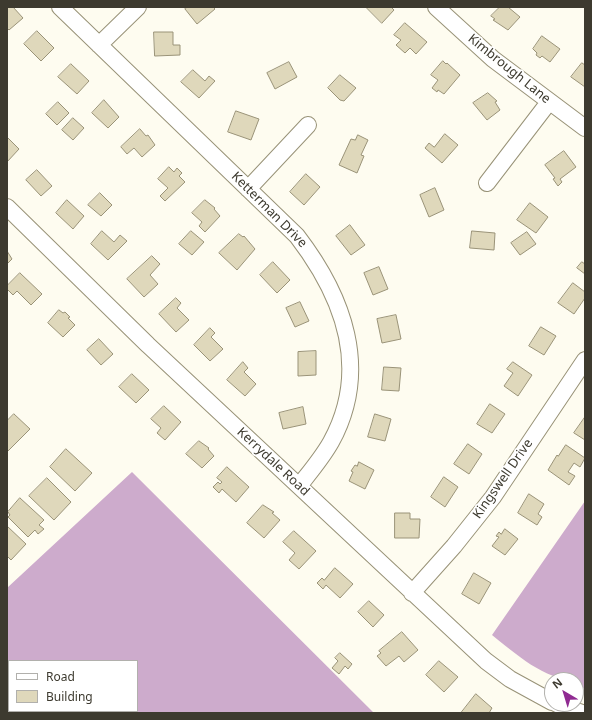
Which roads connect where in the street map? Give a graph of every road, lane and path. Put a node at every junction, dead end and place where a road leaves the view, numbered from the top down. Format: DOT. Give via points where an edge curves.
graph roads {
  1 [pos="60,7"];
  2 [pos="138,7"];
  3 [pos="436,7"];
  4 [pos="99,45"];
  5 [pos="549,102"];
  6 [pos="308,125"];
  7 [pos="585,128"];
  8 [pos="488,183"];
  9 [pos="248,188"];
  10 [pos="7,207"];
  11 [pos="585,360"];
  12 [pos="299,486"];
  13 [pos="412,593"];
  14 [pos="544,698"];
  1 -- 4 [label="street, Ketterman Drive"];
  2 -- 4 [label="street"];
  3 -- 5 [label="street, Kimbrough Lane" via="493,59"];
  4 -- 9 [label="street, Ketterman Drive"];
  5 -- 7 [label="street, Kimbrough Lane"];
  5 -- 8 [label="street"];
  6 -- 9 [label="street"];
  9 -- 12 [label="street, Ketterman Drive" via="296,236 313,257 338,305 350,347 348,393 341,420 319,461"];
  10 -- 12 [label="street, Kerrydale Road" via="148,345"];
  11 -- 13 [label="street, Kingswell Drive" via="493,496 454,546"];
  12 -- 13 [label="street, Kerrydale Road"];
  13 -- 14 [label="street, Kerrydale Road" via="486,661 523,687"];
}
